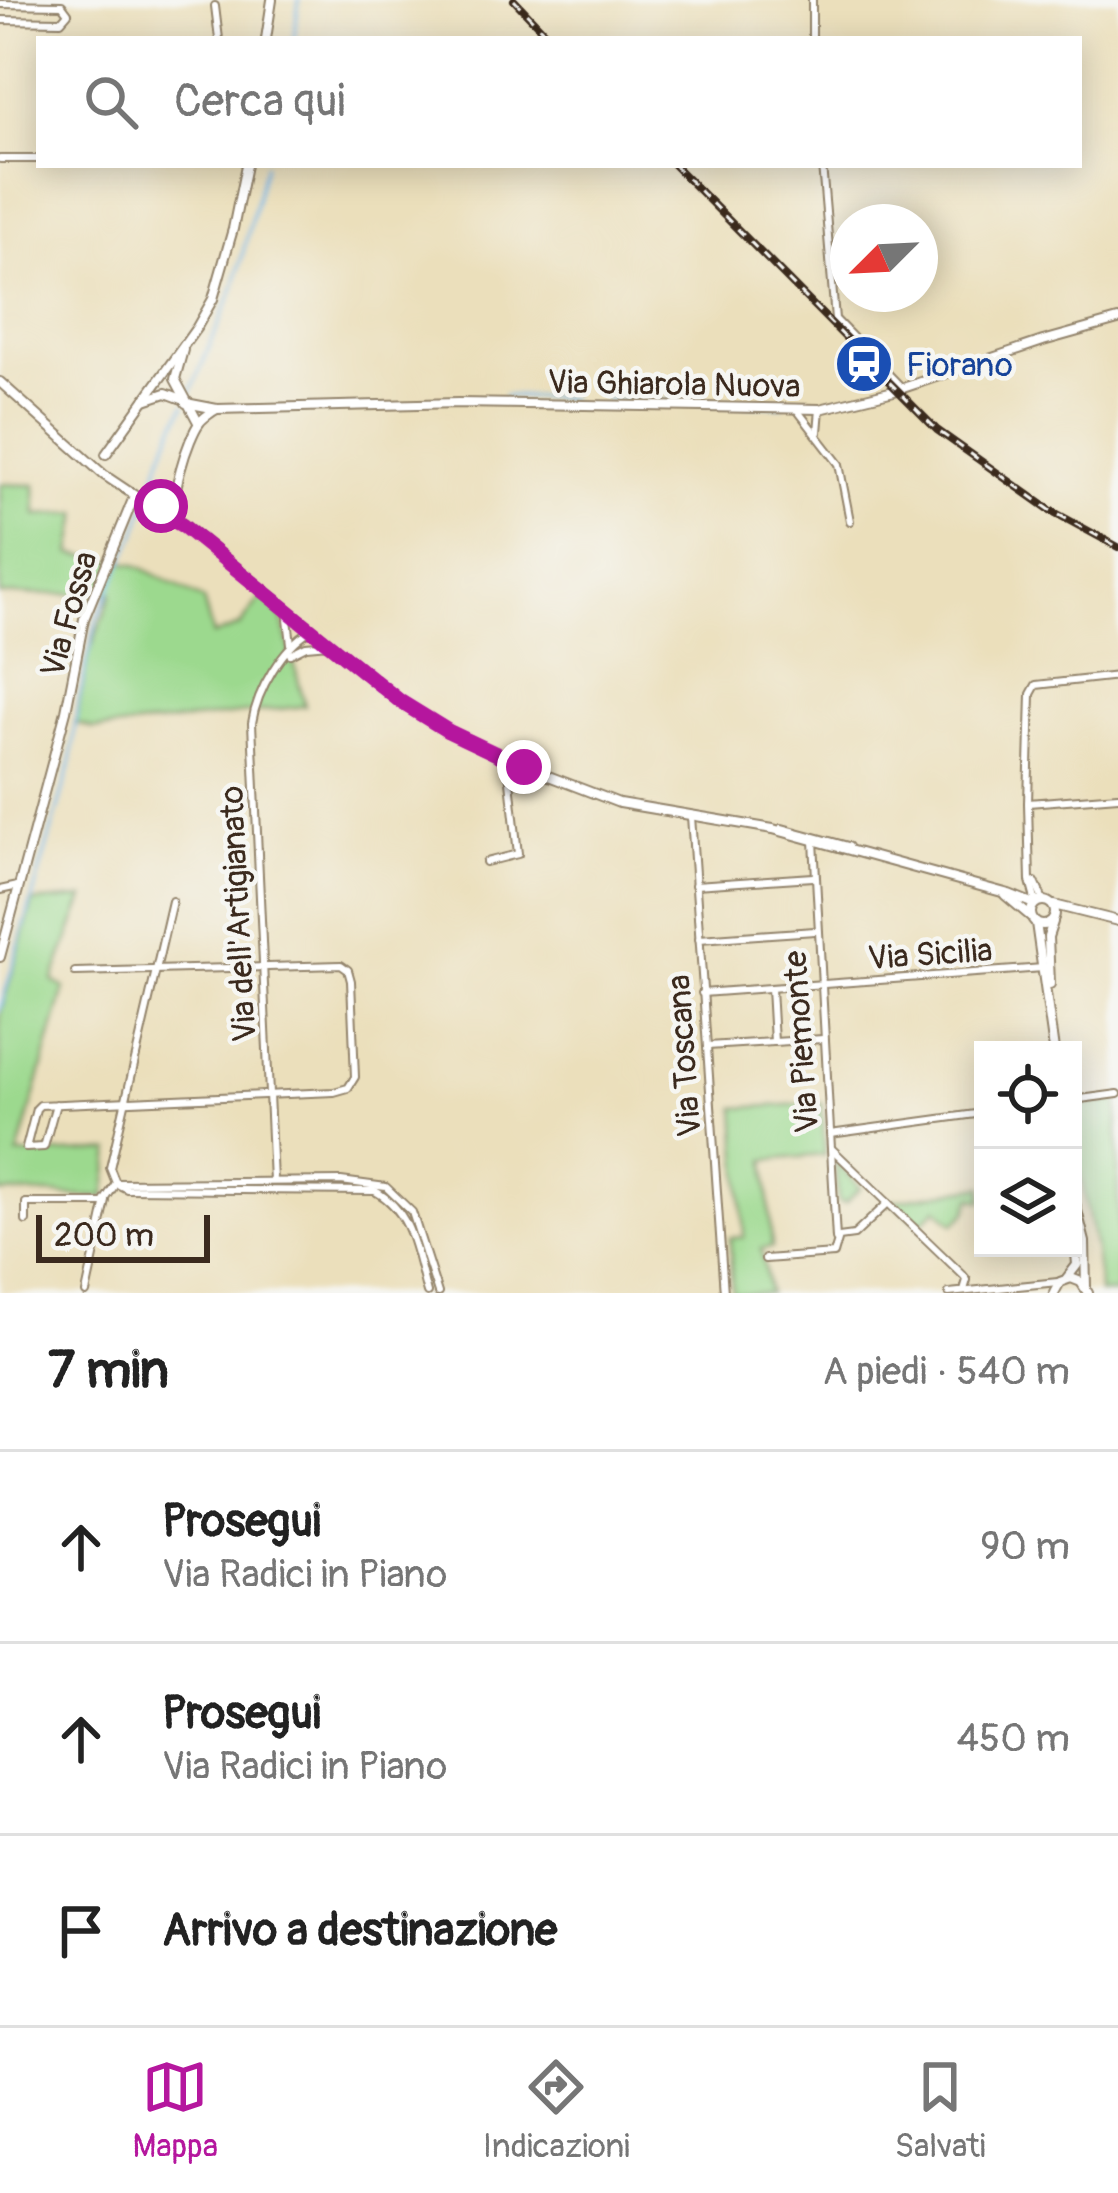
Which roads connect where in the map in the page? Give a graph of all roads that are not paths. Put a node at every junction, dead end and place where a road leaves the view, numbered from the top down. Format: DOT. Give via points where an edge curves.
graph roads {
  1 [pos="272,0"];
  2 [pos="812,0"];
  3 [pos="0,4"];
  4 [pos="215,6"];
  5 [pos="0,20"];
  6 [pos="219,36"];
  7 [pos="266,36"];
  8 [pos="812,36"];
  9 [pos="0,159"];
  10 [pos="36,159"];
  11 [pos="244,168"];
  12 [pos="822,168"];
  13 [pos="1118,320"];
  14 [pos="186,343"];
  15 [pos="0,382"];
  16 [pos="902,388"];
  17 [pos="144,400"];
  18 [pos="186,402"];
  19 [pos="217,409"];
  20 [pos="820,409"];
  21 [pos="798,411"];
  22 [pos="198,425"];
  23 [pos="818,432"];
  24 [pos="76,450"];
  25 [pos="106,454"];
  26 [pos="111,480"];
  27 [pos="175,490"];
  28 [pos="147,504"];
  29 [pos="850,521"];
  30 [pos="183,526"];
  31 [pos="286,610"];
  32 [pos="312,630"];
  33 [pos="329,644"];
  34 [pos="306,646"];
  35 [pos="289,651"];
  36 [pos="1118,676"];
  37 [pos="512,762"];
  38 [pos="1118,796"];
  39 [pos="1028,803"];
  40 [pos="691,816"];
  41 [pos="773,829"];
  42 [pos="799,832"];
  43 [pos="814,841"];
  44 [pos="838,843"];
  45 [pos="855,851"];
  46 [pos="486,862"];
  47 [pos="1031,868"];
  48 [pos="813,877"];
  49 [pos="1030,881"];
  50 [pos="695,885"];
  51 [pos="18,886"];
  52 [pos="0,890"];
  53 [pos="1007,894"];
  54 [pos="172,902"];
  55 [pos="1041,903"];
  56 [pos="1080,912"];
  57 [pos="1054,919"];
  58 [pos="1034,920"];
  59 [pos="1118,922"];
  60 [pos="817,931"];
  61 [pos="699,939"];
  62 [pos="0,957"];
  63 [pos="263,968"];
  64 [pos="1043,968"];
  65 [pos="158,969"];
  66 [pos="75,972"];
  67 [pos="820,985"];
  68 [pos="770,988"];
  69 [pos="1048,991"];
  70 [pos="702,993"];
  71 [pos="823,1039"];
  72 [pos="1053,1041"];
  73 [pos="774,1042"];
  74 [pos="706,1046"];
  75 [pos="269,1093"];
  76 [pos="1118,1094"];
  77 [pos="1082,1099"];
  78 [pos="125,1101"];
  79 [pos="56,1104"];
  80 [pos="974,1114"];
  81 [pos="830,1134"];
  82 [pos="832,1149"];
  83 [pos="273,1181"];
  84 [pos="116,1183"];
  85 [pos="107,1197"];
  86 [pos="888,1203"];
  87 [pos="26,1220"];
  88 [pos="1082,1233"];
  89 [pos="836,1239"];
  90 [pos="1076,1257"];
  91 [pos="765,1259"];
  92 [pos="1064,1280"];
  93 [pos="964,1290"];
  94 [pos="1087,1290"];
  95 [pos="86,1293"];
  96 [pos="427,1293"];
  97 [pos="438,1293"];
  98 [pos="724,1293"];
  99 [pos="949,1293"];
  100 [pos="1054,1293"];
  1 -- 7 [label="street"];
  2 -- 8 [label="street"];
  3 -- 5 [label="street" via="62,5 68,13 62,20"];
  4 -- 6 [label="street"];
  9 -- 10 [label="street"];
  11 -- 14 [label="street" via="219,281"];
  12 -- 16 [label="street" via="835,319"];
  13 -- 16 [label="street, Via Ghiarola Nuova"];
  14 -- 17 [label="street"];
  14 -- 18 [label="street" via="175,374"];
  15 -- 24 [label="street"];
  16 -- 20 [label="street, Via Ghiarola Nuova"];
  17 -- 18 [label="street" via="161,393"];
  17 -- 25 [label="street"];
  18 -- 19 [label="street, Via Ghiarola Nuova"];
  18 -- 22 [label="street"];
  19 -- 21 [label="street, Via Ghiarola Nuova"];
  19 -- 22 [label="street"];
  20 -- 21 [label="street, Via Ghiarola Nuova"];
  20 -- 23 [label="street"];
  21 -- 23 [label="street"];
  22 -- 27 [label="street"];
  23 -- 29 [label="street" via="839,464"];
  24 -- 25 [label="street" via="95,459"];
  24 -- 26 [label="street"];
  25 -- 26 [label="street"];
  26 -- 28 [label="street"];
  27 -- 28 [label="street" via="165,504"];
  27 -- 30 [label="street" via="172,511"];
  28 -- 30 [label="street"];
  28 -- 51 [label="street, Via Fossa" via="84,619"];
  30 -- 31 [label="street"];
  31 -- 32 [label="street"];
  31 -- 35 [label="street"];
  32 -- 33 [label="street"];
  32 -- 34 [label="street"];
  32 -- 35 [label="street, Via dell'Artigianato"];
  33 -- 34 [label="street"];
  33 -- 37 [label="street" via="428,720"];
  34 -- 35 [label="street"];
  35 -- 63 [label="street, Via dell'Artigianato" via="263,687 252,723"];
  36 -- 39 [label="street" via="1036,685"];
  37 -- 40 [label="street" via="619,802"];
  37 -- 46 [label="street" via="518,854"];
  38 -- 39 [label="street"];
  39 -- 47 [label="street"];
  40 -- 41 [label="street"];
  40 -- 50 [label="street, Via Toscana"];
  41 -- 42 [label="street"];
  41 -- 43 [label="street"];
  42 -- 43 [label="street"];
  42 -- 44 [label="street"];
  43 -- 44 [label="street"];
  43 -- 45 [label="street"];
  43 -- 48 [label="street, Via Piemonte"];
  44 -- 45 [label="street"];
  45 -- 53 [label="street"];
  47 -- 49 [label="street"];
  47 -- 55 [label="street"];
  48 -- 50 [label="street"];
  48 -- 60 [label="street, Via Piemonte"];
  49 -- 53 [label="street" via="1027,893"];
  49 -- 55 [label="street"];
  50 -- 61 [label="street, Via Toscana"];
  51 -- 52 [label="street"];
  51 -- 62 [label="street, Via Fossa"];
  53 -- 55 [label="street"];
  53 -- 58 [label="street"];
  54 -- 65 [label="street"];
  55 -- 56 [label="street"];
  55 -- 57 [label="street"];
  55 -- 58 [label="street"];
  56 -- 57 [label="street"];
  56 -- 59 [label="street"];
  57 -- 58 [label="street" via="1043,926"];
  57 -- 69 [label="street"];
  58 -- 64 [label="street"];
  60 -- 61 [label="street"];
  60 -- 67 [label="street, Via Piemonte"];
  61 -- 70 [label="street, Via Toscana"];
  63 -- 65 [label="street"];
  63 -- 75 [label="street, Via dell'Artigianato"];
  63 -- 75 [label="street" via="341,965 351,981 354,1082 334,1093"];
  64 -- 67 [label="street, Via Sicilia"];
  64 -- 69 [label="street"];
  65 -- 66 [label="street"];
  65 -- 78 [label="street"];
  67 -- 68 [label="street, Via Sicilia"];
  67 -- 71 [label="street, Via Piemonte"];
  68 -- 70 [label="street, Via Sicilia"];
  68 -- 73 [label="street"];
  69 -- 72 [label="street"];
  70 -- 74 [label="street, Via Toscana"];
  71 -- 73 [label="street"];
  71 -- 81 [label="street, Via Piemonte"];
  73 -- 74 [label="street"];
  74 -- 98 [label="street, Via Toscana"];
  75 -- 78 [label="street"];
  75 -- 83 [label="street, Via dell'Artigianato"];
  76 -- 77 [label="street"];
  78 -- 79 [label="street"];
  78 -- 84 [label="street" via="110,1168"];
  79 -- 79 [label="street" via="36,1109 26,1148 44,1147"];
  80 -- 81 [label="street"];
  81 -- 82 [label="street, Via Piemonte"];
  82 -- 86 [label="street"];
  82 -- 89 [label="street, Via Piemonte"];
  83 -- 84 [label="street"];
  83 -- 97 [label="street" via="386,1186 412,1212"];
  84 -- 85 [label="street"];
  84 -- 96 [label="street" via="376,1191 406,1220"];
  85 -- 87 [label="street" via="26,1203"];
  85 -- 95 [label="street"];
  86 -- 89 [label="street" via="854,1235"];
  86 -- 93 [label="street" via="963,1275"];
  88 -- 94 [label="street"];
  89 -- 91 [label="street" via="834,1254"];
  90 -- 92 [label="street"];
  92 -- 93 [label="street"];
  92 -- 94 [label="street"];
  92 -- 100 [label="street"];
  93 -- 99 [label="street"];
}
